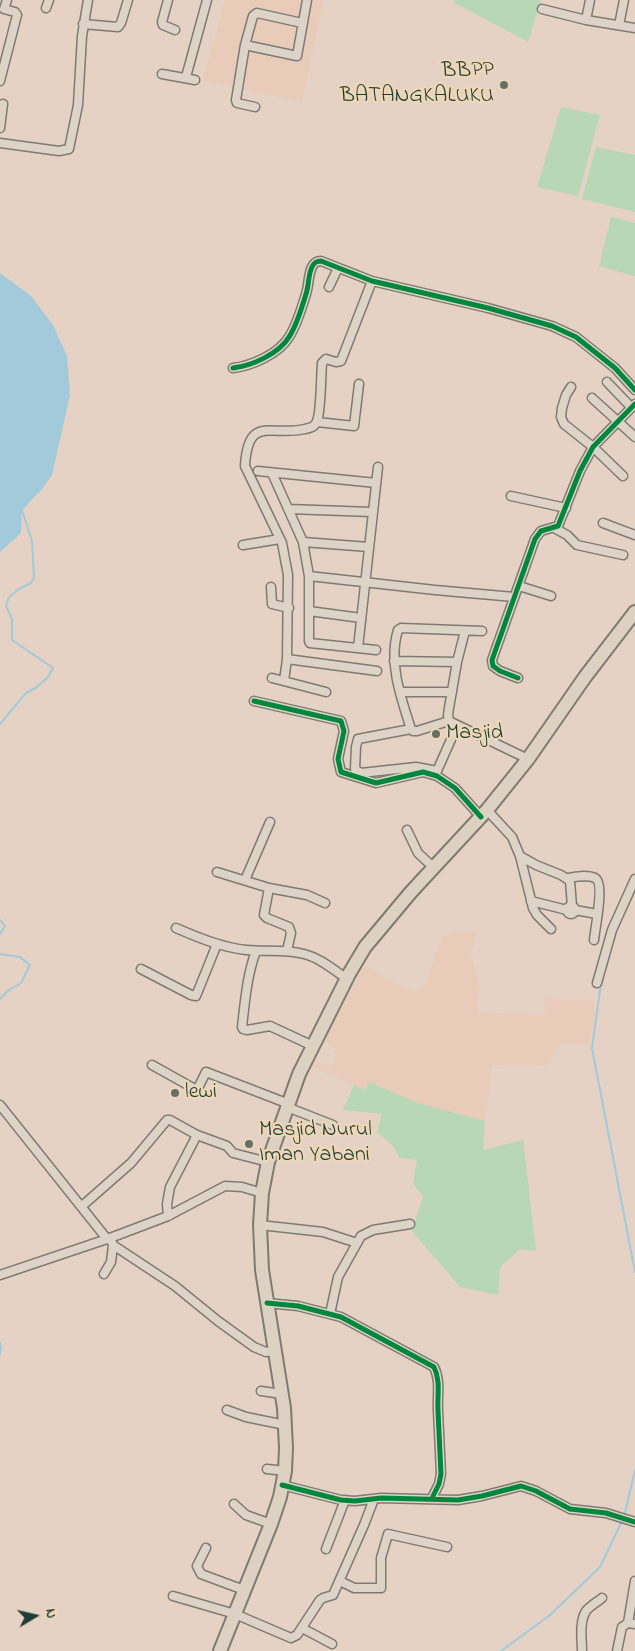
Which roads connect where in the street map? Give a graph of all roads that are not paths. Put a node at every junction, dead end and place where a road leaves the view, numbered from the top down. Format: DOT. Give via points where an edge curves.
graph roads {
  1 [pos="7,0"];
  2 [pos="88,0"];
  3 [pos="128,0"];
  4 [pos="168,0"];
  5 [pos="207,0"];
  6 [pos="307,0"];
  7 [pos="590,0"];
  8 [pos="624,0"];
  9 [pos="2,8"];
  10 [pos="542,8"];
  11 [pos="586,20"];
  12 [pos="302,23"];
  13 [pos="83,24"];
  14 [pos="619,25"];
  15 [pos="635,28"];
  16 [pos="175,30"];
  17 [pos="0,45"];
  18 [pos="245,45"];
  19 [pos="9,47"];
  20 [pos="162,74"];
  21 [pos="186,77"];
  22 [pos="195,80"];
  23 [pos="0,82"];
  24 [pos="3,104"];
  25 [pos="255,107"];
  26 [pos="0,128"];
  27 [pos="0,143"];
  28 [pos="338,268"];
  29 [pos="372,281"];
  30 [pos="329,287"];
  31 [pos="233,368"];
  32 [pos="607,382"];
  33 [pos="358,384"];
  34 [pos="571,387"];
  35 [pos="635,390"];
  36 [pos="592,398"];
  37 [pos="633,406"];
  38 [pos="317,422"];
  39 [pos="617,422"];
  40 [pos="635,436"];
  41 [pos="593,448"];
  42 [pos="378,467"];
  43 [pos="258,471"];
  44 [pos="272,473"];
  45 [pos="622,476"];
  46 [pos="376,483"];
  47 [pos="511,496"];
  48 [pos="566,508"];
  49 [pos="288,509"];
  50 [pos="372,512"];
  51 [pos="603,523"];
  52 [pos="554,528"];
  53 [pos="635,535"];
  54 [pos="280,540"];
  55 [pos="303,542"];
  56 [pos="243,544"];
  57 [pos="369,547"];
  58 [pos="624,555"];
  59 [pos="309,576"];
  60 [pos="366,582"];
  61 [pos="519,586"];
  62 [pos="271,587"];
  63 [pos="551,596"];
  64 [pos="514,597"];
  65 [pos="289,608"];
  66 [pos="309,611"];
  67 [pos="635,612"];
  68 [pos="361,618"];
  69 [pos="465,631"];
  70 [pos="482,632"];
  71 [pos="358,648"];
  72 [pos="376,650"];
  73 [pos="287,659"];
  74 [pos="394,661"];
  75 [pos="457,662"];
  76 [pos="377,671"];
  77 [pos="272,678"];
  78 [pos="518,678"];
  79 [pos="284,681"];
  80 [pos="326,692"];
  81 [pos="400,692"];
  82 [pos="452,692"];
  83 [pos="254,701"];
  84 [pos="449,721"];
  85 [pos="457,726"];
  86 [pos="411,729"];
  87 [pos="528,759"];
  88 [pos="484,814"];
  89 [pos="270,822"];
  90 [pos="407,830"];
  91 [pos="520,856"];
  92 [pos="433,867"];
  93 [pos="217,872"];
  94 [pos="567,878"];
  95 [pos="635,879"];
  96 [pos="245,880"];
  97 [pos="269,888"];
  98 [pos="531,901"];
  99 [pos="325,903"];
  100 [pos="572,909"];
  101 [pos="596,914"];
  102 [pos="176,928"];
  103 [pos="551,929"];
  104 [pos="594,940"];
  105 [pos="217,944"];
  106 [pos="256,951"];
  107 [pos="286,951"];
  108 [pos="141,969"];
  109 [pos="347,979"];
  110 [pos="597,983"];
  111 [pos="313,1046"];
  112 [pos="152,1065"];
  113 [pos="0,1106"];
  114 [pos="288,1106"];
  115 [pos="333,1125"];
  116 [pos="197,1135"];
  117 [pos="268,1162"];
  118 [pos="262,1192"];
  119 [pos="82,1206"];
  120 [pos="167,1210"];
  121 [pos="410,1224"];
  122 [pos="260,1225"];
  123 [pos="110,1241"];
  124 [pos="357,1243"];
  125 [pos="104,1274"];
  126 [pos="0,1275"];
  127 [pos="267,1303"];
  128 [pos="330,1314"];
  129 [pos="274,1351"];
  130 [pos="261,1391"];
  131 [pos="282,1394"];
  132 [pos="227,1410"];
  133 [pos="285,1425"];
  134 [pos="267,1469"];
  135 [pos="285,1471"];
  136 [pos="282,1485"];
  137 [pos="433,1496"];
  138 [pos="374,1499"];
  139 [pos="345,1500"];
  140 [pos="234,1504"];
  141 [pos="633,1522"];
  142 [pos="271,1524"];
  143 [pos="447,1546"];
  144 [pos="206,1548"];
  145 [pos="326,1549"];
  146 [pos="635,1581"];
  147 [pos="340,1582"];
  148 [pos="244,1590"];
  149 [pos="174,1596"];
  150 [pos="602,1598"];
  151 [pos="235,1614"];
  152 [pos="632,1624"];
  153 [pos="302,1628"];
  154 [pos="332,1644"];
  155 [pos="220,1651"];
  156 [pos="582,1651"];
  157 [pos="617,1651"];
  1 -- 9 [label="street"];
  2 -- 13 [label="street"];
  3 -- 13 [label="street" via="118,27"];
  4 -- 16 [label="street" via="162,22"];
  5 -- 21 [label="street"];
  6 -- 12 [label="street"];
  7 -- 11 [label="street"];
  8 -- 14 [label="street"];
  9 -- 19 [label="street" via="16,14"];
  10 -- 11 [label="street"];
  11 -- 14 [label="street"];
  12 -- 18 [label="street" via="254,14"];
  12 -- 18 [label="street" via="297,56"];
  13 -- 27 [label="street" via="78,105 69,149 59,151"];
  14 -- 15 [label="street"];
  17 -- 19 [label="street"];
  18 -- 25 [label="street" via="236,102"];
  19 -- 23 [label="street"];
  20 -- 21 [label="street"];
  21 -- 22 [label="street"];
  24 -- 26 [label="street"];
  28 -- 29 [label="street"];
  28 -- 30 [label="street"];
  28 -- 31 [label="street" via="321,260 314,263 306,295 289,337 282,346 258,362"];
  29 -- 35 [label="street" via="552,326 576,337 615,368"];
  29 -- 38 [label="street" via="341,360 326,359 322,363"];
  32 -- 37 [label="street"];
  33 -- 38 [label="street" via="354,426"];
  34 -- 41 [label="street" via="562,408 562,421"];
  36 -- 39 [label="street"];
  37 -- 39 [label="street"];
  38 -- 54 [label="street" via="312,427 296,431 257,432 250,441 245,466"];
  39 -- 40 [label="street"];
  39 -- 41 [label="street"];
  41 -- 45 [label="street"];
  41 -- 48 [label="street"];
  42 -- 46 [label="street"];
  43 -- 44 [label="street"];
  44 -- 46 [label="street"];
  44 -- 49 [label="street"];
  46 -- 50 [label="street"];
  47 -- 48 [label="street"];
  48 -- 52 [label="street"];
  49 -- 50 [label="street"];
  49 -- 55 [label="street"];
  50 -- 57 [label="street"];
  51 -- 53 [label="street"];
  52 -- 58 [label="street" via="577,545"];
  52 -- 61 [label="street" via="538,534"];
  54 -- 56 [label="street"];
  54 -- 65 [label="street" via="288,575"];
  55 -- 57 [label="street"];
  55 -- 59 [label="street"];
  57 -- 60 [label="street"];
  59 -- 60 [label="street"];
  59 -- 66 [label="street"];
  60 -- 64 [label="street"];
  60 -- 68 [label="street"];
  61 -- 63 [label="street"];
  61 -- 64 [label="street"];
  62 -- 65 [label="street" via="272,604"];
  64 -- 78 [label="street" via="492,660 493,666 500,671"];
  65 -- 73 [label="street"];
  66 -- 68 [label="street"];
  66 -- 71 [label="street" via="310,643"];
  67 -- 87 [label="main road" via="585,676"];
  68 -- 71 [label="street"];
  69 -- 70 [label="street"];
  69 -- 74 [label="street" via="401,628 396,636"];
  69 -- 75 [label="street"];
  71 -- 72 [label="street"];
  73 -- 76 [label="street"];
  73 -- 79 [label="street"];
  74 -- 75 [label="street"];
  74 -- 81 [label="street"];
  75 -- 82 [label="street"];
  77 -- 79 [label="street"];
  79 -- 80 [label="street"];
  81 -- 82 [label="street"];
  81 -- 86 [label="street"];
  82 -- 84 [label="street"];
  83 -- 88 [label="street" via="341,721 344,731 338,759 341,772 376,783 423,772 437,776"];
  84 -- 85 [label="street"];
  84 -- 86 [label="street"];
  85 -- 86 [label="street" via="437,771 416,767 361,773 355,769 358,739"];
  85 -- 87 [label="street"];
  87 -- 88 [label="main road"];
  88 -- 91 [label="street" via="512,837"];
  88 -- 92 [label="main road"];
  89 -- 96 [label="street"];
  90 -- 92 [label="street" via="418,853"];
  91 -- 94 [label="street"];
  91 -- 98 [label="street"];
  92 -- 109 [label="main road" via="378,930"];
  93 -- 96 [label="street"];
  94 -- 100 [label="street"];
  94 -- 101 [label="street" via="590,877 599,882"];
  95 -- 110 [label="street" via="612,930"];
  96 -- 97 [label="street"];
  97 -- 99 [label="street" via="307,895"];
  97 -- 107 [label="street" via="264,915 289,927 291,933"];
  98 -- 100 [label="street"];
  98 -- 103 [label="street" via="537,916"];
  100 -- 101 [label="street"];
  101 -- 104 [label="street"];
  102 -- 105 [label="street"];
  105 -- 106 [label="street"];
  105 -- 108 [label="street" via="196,996"];
  106 -- 107 [label="street"];
  106 -- 111 [label="street" via="245,997 243,1029 270,1026"];
  107 -- 109 [label="street" via="314,958"];
  109 -- 111 [label="main road"];
  111 -- 114 [label="main road"];
  112 -- 114 [label="street" via="195,1089 206,1072"];
  113 -- 119 [label="street"];
  114 -- 115 [label="street"];
  114 -- 117 [label="main road"];
  116 -- 117 [label="street" via="227,1146 233,1153"];
  116 -- 119 [label="street" via="167,1120 131,1163"];
  116 -- 120 [label="street" via="170,1187"];
  117 -- 118 [label="main road"];
  118 -- 120 [label="street" via="225,1186"];
  118 -- 122 [label="main road"];
  119 -- 123 [label="street"];
  120 -- 123 [label="street"];
  121 -- 124 [label="street" via="366,1232"];
  122 -- 124 [label="street" via="323,1232"];
  122 -- 127 [label="main road"];
  123 -- 125 [label="street" via="111,1262"];
  123 -- 126 [label="street"];
  123 -- 129 [label="street" via="254,1346 266,1352"];
  124 -- 128 [label="street" via="338,1277"];
  127 -- 128 [label="street"];
  127 -- 129 [label="main road"];
  128 -- 137 [label="street" via="434,1367 439,1382 441,1474"];
  129 -- 131 [label="main road"];
  130 -- 131 [label="street"];
  131 -- 133 [label="main road"];
  132 -- 133 [label="street"];
  133 -- 135 [label="main road"];
  134 -- 135 [label="street"];
  135 -- 136 [label="main road"];
  136 -- 139 [label="street"];
  136 -- 142 [label="main road"];
  138 -- 139 [label="street"];
  138 -- 141 [label="street" via="458,1500 521,1486 570,1509 622,1517"];
  138 -- 147 [label="street"];
  139 -- 145 [label="street"];
  140 -- 142 [label="street" via="246,1515"];
  142 -- 148 [label="main road"];
  143 -- 147 [label="street" via="388,1534 381,1558 381,1588 354,1588"];
  144 -- 148 [label="street" via="197,1566 201,1574"];
  146 -- 152 [label="street"];
  147 -- 153 [label="street" via="333,1596 320,1600"];
  148 -- 151 [label="main road"];
  149 -- 151 [label="street"];
  150 -- 156 [label="street" via="584,1616"];
  151 -- 153 [label="street" via="291,1638"];
  151 -- 155 [label="main road"];
  152 -- 157 [label="street" via="622,1627"];
  153 -- 154 [label="street"];
}
